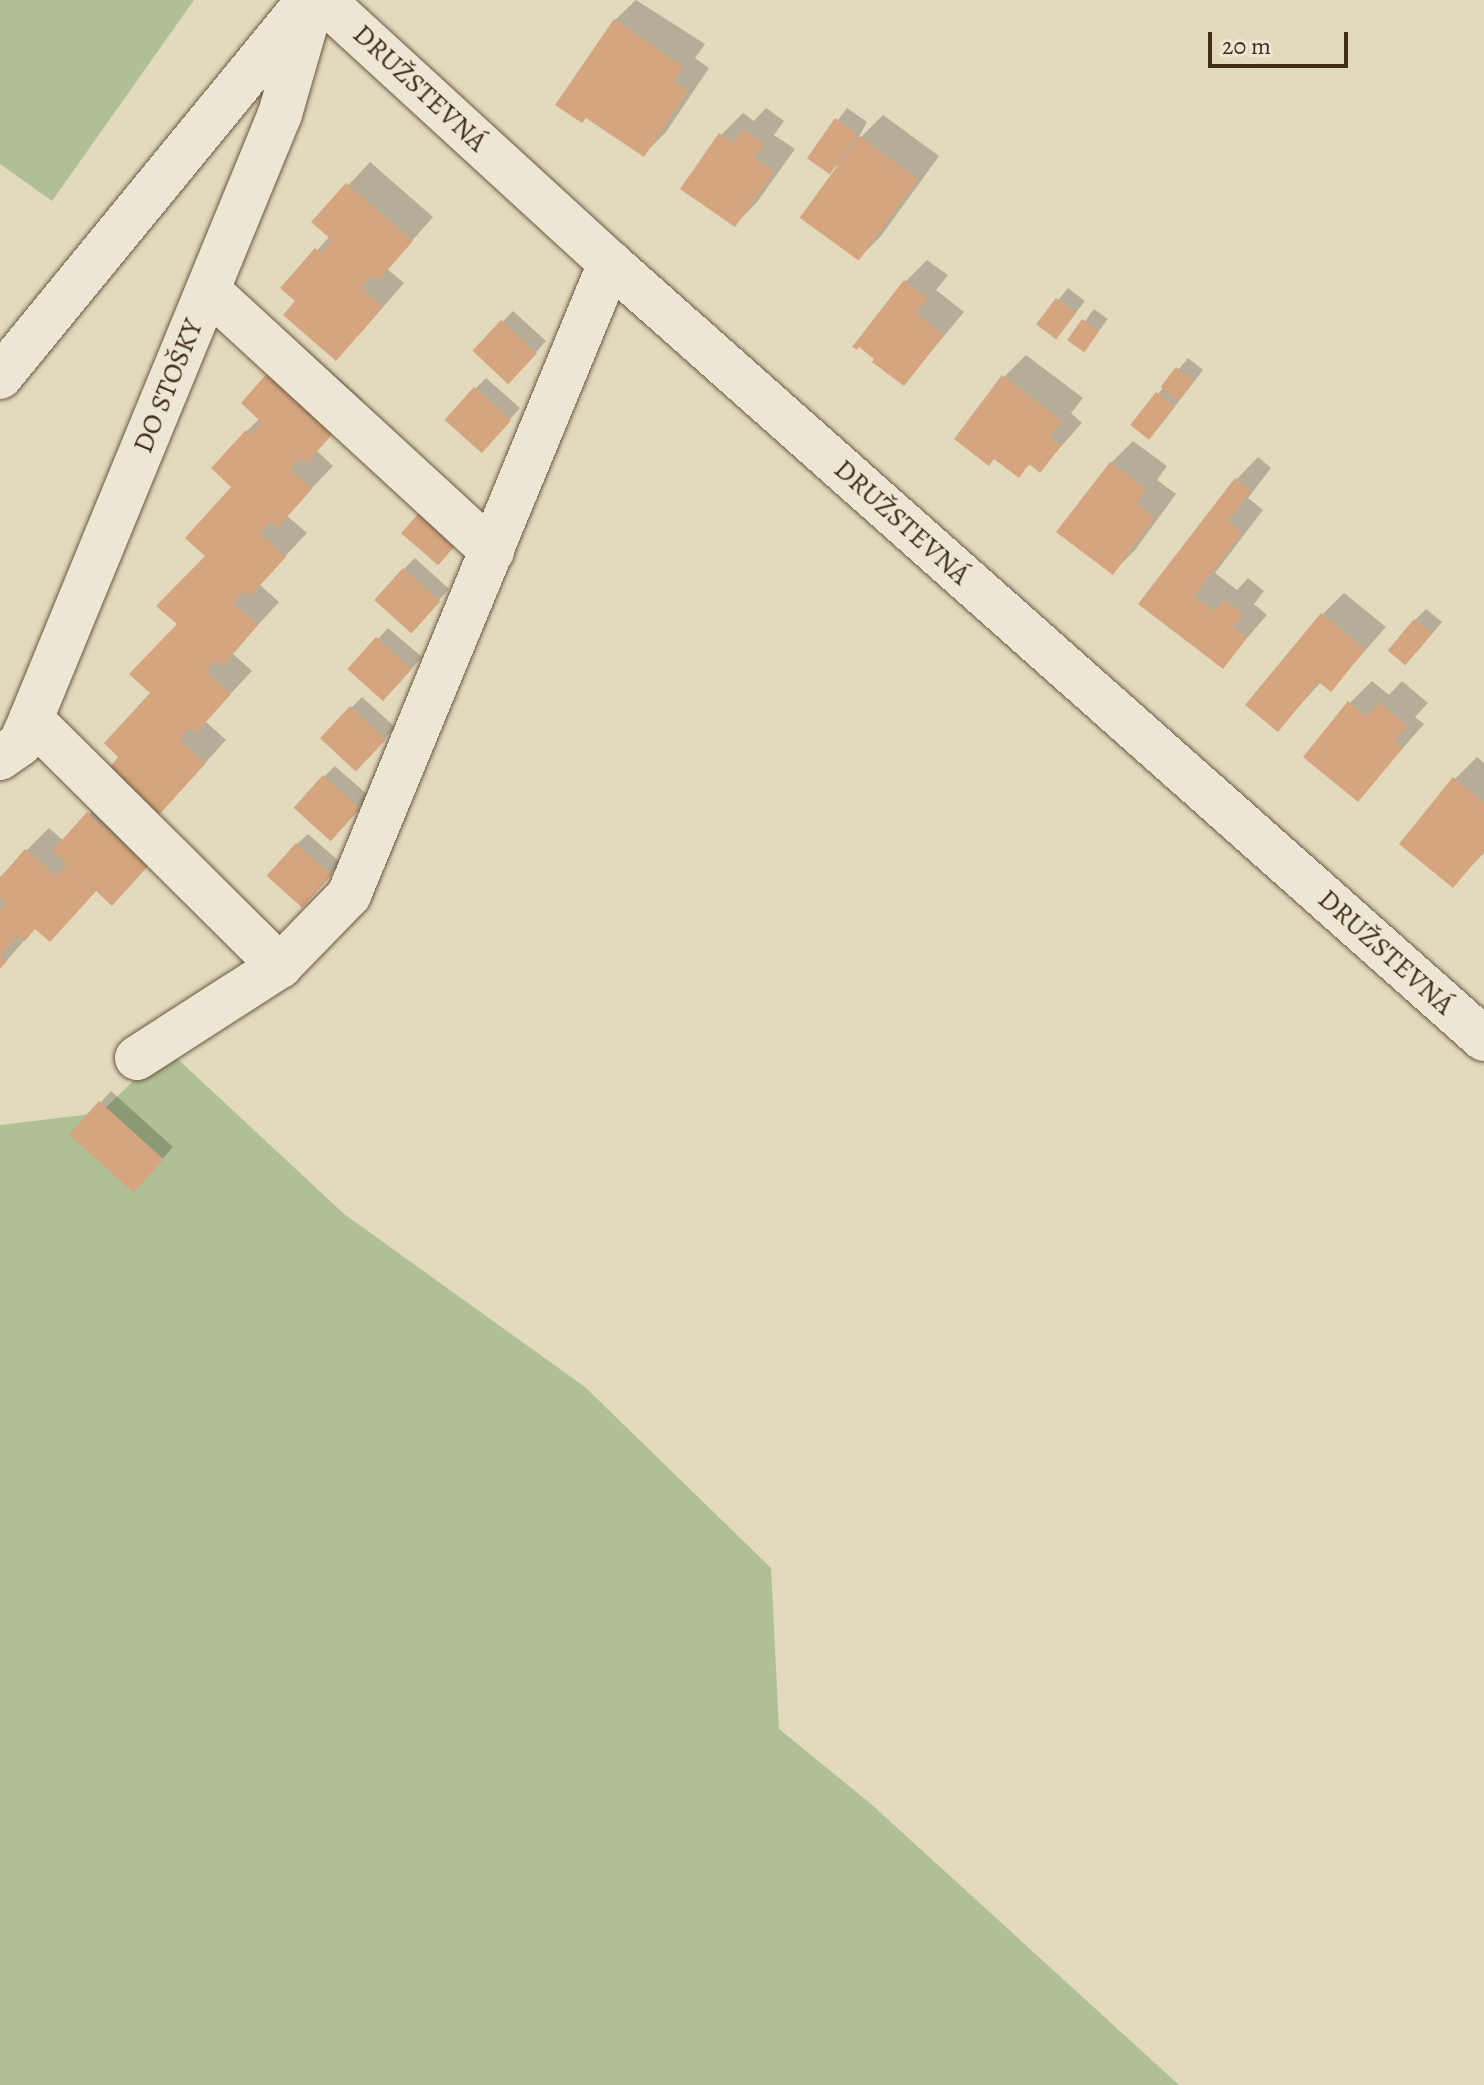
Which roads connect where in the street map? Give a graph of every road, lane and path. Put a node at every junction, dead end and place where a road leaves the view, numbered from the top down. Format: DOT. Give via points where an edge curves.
graph roads {
  1 [pos="311,0"];
  2 [pos="323,0"];
  3 [pos="610,263"];
  4 [pos="208,290"];
  5 [pos="0,377"];
  6 [pos="492,551"];
  7 [pos="31,719"];
  8 [pos="0,758"];
  9 [pos="280,966"];
  10 [pos="1484,1039"];
  11 [pos="137,1058"];
  1 -- 4 [label="street, DO STOŠKY" via="280,114"];
  1 -- 5 [label="street, DO STOŠKY"];
  2 -- 3 [label="street, DRUŽSTEVNÁ"];
  3 -- 6 [label="street"];
  3 -- 10 [label="street, DRUŽSTEVNÁ"];
  4 -- 6 [label="street"];
  4 -- 7 [label="street, DO STOŠKY"];
  6 -- 9 [label="street" via="349,895"];
  7 -- 8 [label="street, DO STOŠKY" via="20,744"];
  7 -- 9 [label="street"];
  9 -- 11 [label="street"];
}
